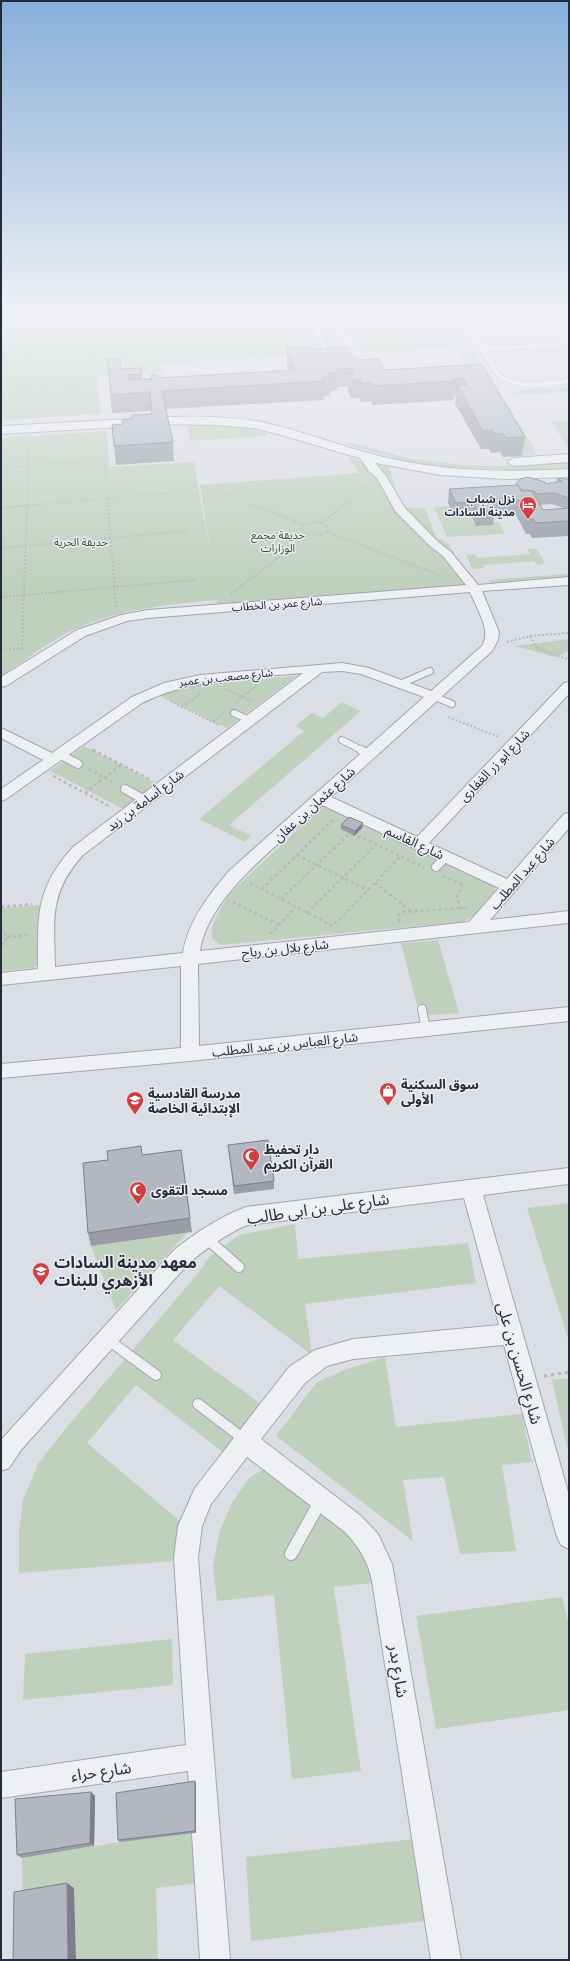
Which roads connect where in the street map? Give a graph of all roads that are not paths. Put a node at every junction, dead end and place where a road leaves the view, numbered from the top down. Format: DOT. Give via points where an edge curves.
graph roads {
  1 [pos="165,418"];
  2 [pos="1,424"];
  3 [pos="1,430"];
  4 [pos="330,441"];
  5 [pos="378,446"];
  6 [pos="363,455"];
  7 [pos="569,458"];
  8 [pos="391,462"];
  9 [pos="499,462"];
  10 [pos="569,473"];
  11 [pos="381,476"];
  12 [pos="569,581"];
  13 [pos="474,588"];
  14 [pos="318,668"];
  15 [pos="430,671"];
  16 [pos="1,683"];
  17 [pos="400,684"];
  18 [pos="569,686"];
  19 [pos="427,701"];
  20 [pos="452,704"];
  21 [pos="234,713"];
  22 [pos="249,720"];
  23 [pos="1,732"];
  24 [pos="342,740"];
  25 [pos="369,754"];
  26 [pos="55,757"];
  27 [pos="78,764"];
  28 [pos="125,789"];
  29 [pos="1,796"];
  30 [pos="320,798"];
  31 [pos="145,800"];
  32 [pos="569,818"];
  33 [pos="419,844"];
  34 [pos="510,886"];
  35 [pos="569,917"];
  36 [pos="474,927"];
  37 [pos="190,958"];
  38 [pos="47,974"];
  39 [pos="1,979"];
  40 [pos="422,1009"];
  41 [pos="569,1014"];
  42 [pos="426,1029"];
  43 [pos="190,1054"];
  44 [pos="1,1071"];
  45 [pos="569,1176"];
  46 [pos="471,1189"];
  47 [pos="205,1237"];
  48 [pos="239,1266"];
  49 [pos="512,1334"];
  50 [pos="108,1339"];
  51 [pos="156,1375"];
  52 [pos="198,1404"];
  53 [pos="245,1441"];
  54 [pos="1,1460"];
  55 [pos="321,1500"];
  56 [pos="569,1536"];
  57 [pos="291,1554"];
  58 [pos="200,1756"];
  59 [pos="1,1786"];
  60 [pos="215,1960"];
  61 [pos="446,1960"];
  1 -- 4 [label="street" via="250,425"];
  2 -- 3 [label="street" via="152,418"];
  4 -- 5 [label="street"];
  4 -- 6 [label="street"];
  6 -- 8 [label="street"];
  6 -- 11 [label="street" via="373,470"];
  7 -- 9 [label="street"];
  8 -- 10 [label="street" via="468,474 510,476"];
  8 -- 11 [label="street"];
  11 -- 13 [label="street" via="400,510 447,554"];
  12 -- 13 [label="street, شارع عمر بن الخطاب"];
  13 -- 16 [label="street, شارع عمر بن الخطاب" via="148,614 102,624 63,643"];
  13 -- 19 [label="street, شارع عثمان بن عفان" via="493,632 492,640 487,648"];
  14 -- 17 [label="street, شارع مصعب بن عمير" via="357,669"];
  14 -- 22 [label="street, شارع أسامة بن زيد"];
  14 -- 26 [label="street, شارع مصعب بن عمير" via="174,683 151,692"];
  15 -- 17 [label="lane"];
  17 -- 19 [label="street, شارع مصعب بن عمير"];
  18 -- 33 [label="street, شارع ابو زر الغفارى"];
  19 -- 20 [label="lane"];
  19 -- 25 [label="street, شارع عثمان بن عفان"];
  21 -- 22 [label="lane"];
  22 -- 31 [label="street, شارع أسامة بن زيد"];
  23 -- 26 [label="street"];
  24 -- 25 [label="lane"];
  25 -- 30 [label="street, شارع عثمان بن عفان"];
  26 -- 27 [label="lane"];
  26 -- 29 [label="street, شارع مصعب بن عمير"];
  28 -- 31 [label="lane"];
  30 -- 33 [label="street, شارع القاسم"];
  30 -- 37 [label="street, شارع عثمان بن عفان" via="235,875 218,894 198,930"];
  31 -- 38 [label="street, شارع أسامة بن زيد" via="69,859 55,878 48,903"];
  32 -- 34 [label="street, شارع عبد المطلب"];
  33 -- 34 [label="street, شارع القاسم" via="441,862 465,865"];
  34 -- 36 [label="street, شارع عبد المطلب"];
  35 -- 36 [label="street, شارع بلال بن رباح"];
  36 -- 37 [label="street, شارع بلال بن رباح"];
  37 -- 38 [label="street, شارع بلال بن رباح"];
  37 -- 43 [label="street, شارع عثمان بن عفان"];
  38 -- 39 [label="street, شارع بلال بن رباح"];
  40 -- 42 [label="lane"];
  41 -- 42 [label="street, شارع العباس بن عبد المطلب"];
  42 -- 43 [label="street, شارع العباس بن عبد المطلب"];
  43 -- 44 [label="street, شارع العباس بن عبد المطلب"];
  45 -- 46 [label="street, شارع على بن ابى طالب"];
  46 -- 47 [label="street, شارع على بن ابى طالب" via="246,1216"];
  46 -- 49 [label="street, شارع الحسن بن على"];
  47 -- 48 [label="lane"];
  47 -- 50 [label="street, شارع على بن ابى طالب" via="182,1256"];
  49 -- 53 [label="street" via="353,1348 323,1357 298,1375"];
  49 -- 56 [label="street, شارع الحسن بن على"];
  50 -- 51 [label="lane"];
  50 -- 54 [label="street, شارع على بن ابى طالب" via="13,1442"];
  52 -- 53 [label="lane"];
  53 -- 55 [label="street, شارع بدر"];
  53 -- 58 [label="street" via="203,1496 190,1526 187,1542"];
  55 -- 57 [label="lane"];
  55 -- 61 [label="street, شارع بدر" via="363,1533 382,1568"];
  58 -- 59 [label="street, شارع حراء"];
  58 -- 60 [label="street"];
}
